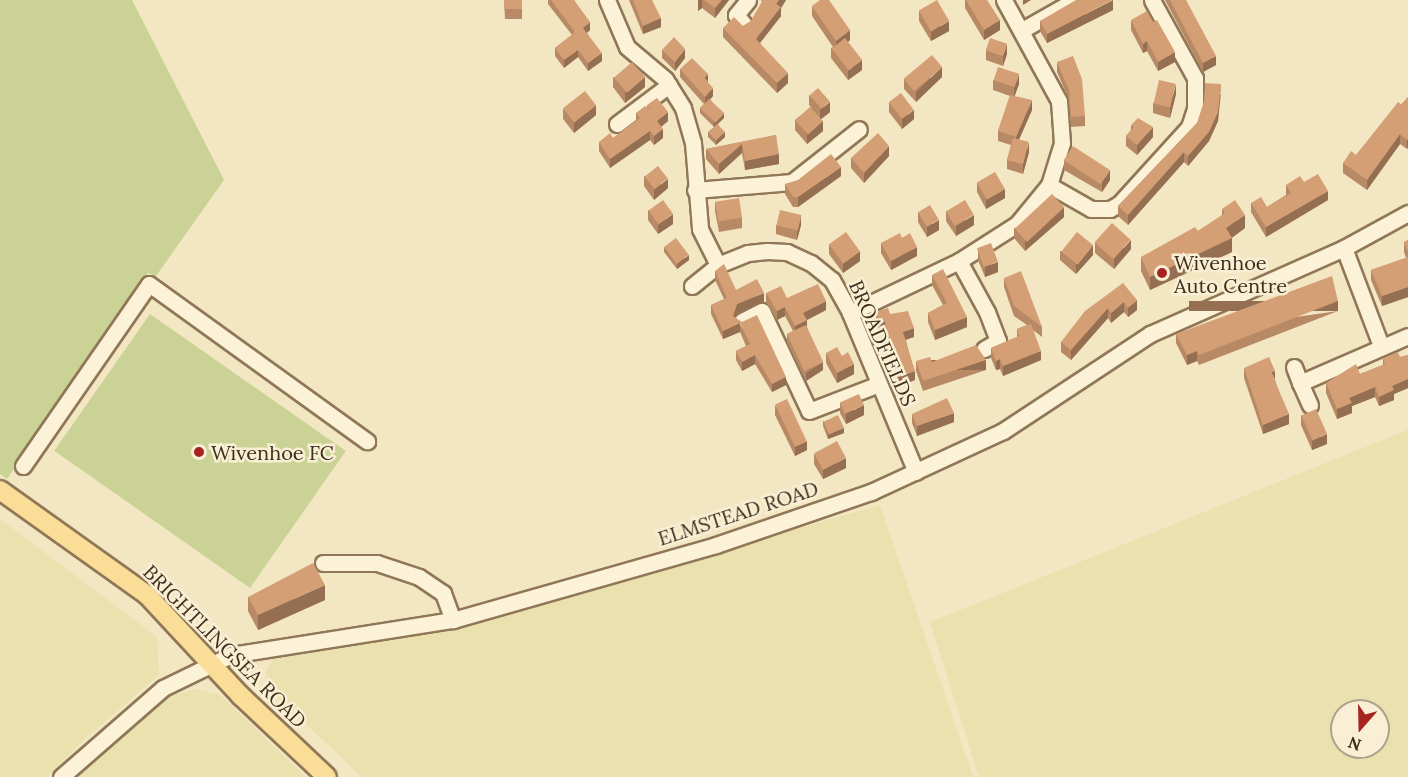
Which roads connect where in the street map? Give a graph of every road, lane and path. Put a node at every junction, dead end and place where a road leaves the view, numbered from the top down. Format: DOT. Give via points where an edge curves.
graph roads {
  1 [pos="607,0"];
  2 [pos="748,0"];
  3 [pos="1004,0"];
  4 [pos="1075,0"];
  5 [pos="1152,0"];
  6 [pos="744,24"];
  7 [pos="1022,30"];
  8 [pos="669,85"];
  9 [pos="616,124"];
  10 [pos="859,129"];
  11 [pos="1049,186"];
  12 [pos="695,190"];
  13 [pos="1408,213"];
  14 [pos="1344,248"];
  15 [pos="958,261"];
  16 [pos="718,265"];
  17 [pos="692,286"];
  18 [pos="850,313"];
  19 [pos="742,321"];
  20 [pos="1408,336"];
  21 [pos="1381,346"];
  22 [pos="984,349"];
  23 [pos="1294,367"];
  24 [pos="1300,383"];
  25 [pos="879,384"];
  26 [pos="1310,405"];
  27 [pos="367,441"];
  28 [pos="22,466"];
  29 [pos="915,472"];
  30 [pos="0,490"];
  31 [pos="323,563"];
  32 [pos="453,620"];
  33 [pos="212,662"];
  34 [pos="61,777"];
  35 [pos="327,777"];
  1 -- 8 [label="street" via="627,47"];
  2 -- 6 [label="street" via="736,15"];
  3 -- 7 [label="street"];
  4 -- 7 [label="street"];
  5 -- 11 [label="street" via="1195,78 1196,108 1189,127 1125,198 1110,209 1091,209"];
  7 -- 11 [label="street" via="1053,84 1063,120 1058,164"];
  8 -- 9 [label="street"];
  8 -- 12 [label="street" via="690,128"];
  10 -- 12 [label="street" via="792,182"];
  11 -- 15 [label="street" via="1017,224"];
  12 -- 16 [label="street" via="700,229"];
  13 -- 14 [label="street, ELMSTEAD ROAD"];
  14 -- 21 [label="street"];
  14 -- 29 [label="street, ELMSTEAD ROAD" via="1150,334 1003,431"];
  15 -- 18 [label="street"];
  15 -- 22 [label="street" via="987,312 998,341"];
  16 -- 17 [label="street, BROADFIELDS"];
  16 -- 18 [label="street, BROADFIELDS" via="748,253 787,252 811,263 832,280"];
  18 -- 25 [label="street, BROADFIELDS"];
  19 -- 25 [label="street" via="762,311 809,411"];
  20 -- 21 [label="street"];
  21 -- 24 [label="street"];
  23 -- 24 [label="street"];
  24 -- 26 [label="street"];
  25 -- 29 [label="street, BROADFIELDS"];
  27 -- 28 [label="street" via="149,284"];
  29 -- 32 [label="street, ELMSTEAD ROAD" via="871,492 716,545"];
  30 -- 33 [label="main road, BRIGHTLINGSEA ROAD" via="147,595"];
  31 -- 32 [label="street" via="377,563 425,579 443,593"];
  32 -- 33 [label="street, ELMSTEAD ROAD" via="270,647"];
  33 -- 34 [label="street, ELMSTEAD ROAD" via="163,688"];
  33 -- 35 [label="main road, BRIGHTLINGSEA ROAD"];
}
